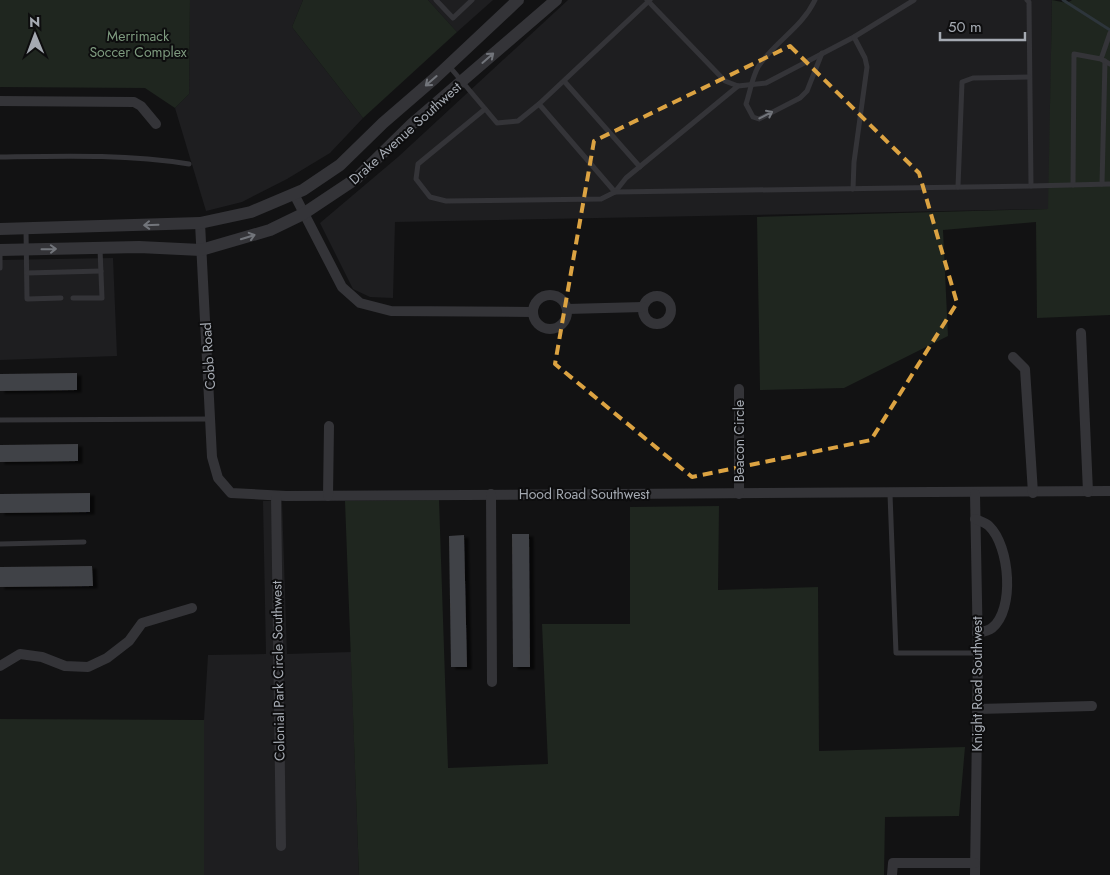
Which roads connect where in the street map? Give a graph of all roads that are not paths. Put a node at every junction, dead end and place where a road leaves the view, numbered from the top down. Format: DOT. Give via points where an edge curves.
graph roads {
  1 [pos="436,0"];
  2 [pos="472,0"];
  3 [pos="518,0"];
  4 [pos="556,0"];
  5 [pos="648,0"];
  6 [pos="816,0"];
  7 [pos="914,0"];
  8 [pos="1027,0"];
  9 [pos="1110,33"];
  10 [pos="854,37"];
  11 [pos="822,53"];
  12 [pos="1106,61"];
  13 [pos="448,66"];
  14 [pos="1029,77"];
  15 [pos="564,81"];
  16 [pos="462,82"];
  17 [pos="738,86"];
  18 [pos="752,86"];
  19 [pos="0,101"];
  20 [pos="539,104"];
  21 [pos="485,109"];
  22 [pos="156,124"];
  23 [pos="0,157"];
  24 [pos="189,164"];
  25 [pos="640,167"];
  26 [pos="1102,184"];
  27 [pos="1110,184"];
  28 [pos="1073,185"];
  29 [pos="1030,186"];
  30 [pos="958,187"];
  31 [pos="853,189"];
  32 [pos="615,192"];
  33 [pos="294,194"];
  34 [pos="304,214"];
  35 [pos="200,223"];
  36 [pos="0,229"];
  37 [pos="26,229"];
  38 [pos="100,248"];
  39 [pos="0,250"];
  40 [pos="26,250"];
  41 [pos="201,250"];
  42 [pos="0,268"];
  43 [pos="101,271"];
  44 [pos="27,273"];
  45 [pos="61,298"];
  46 [pos="73,298"];
  47 [pos="643,308"];
  48 [pos="567,309"];
  49 [pos="532,312"];
  50 [pos="1081,333"];
  51 [pos="1013,357"];
  52 [pos="739,389"];
  53 [pos="212,419"];
  54 [pos="0,420"];
  55 [pos="329,426"];
  56 [pos="214,461"];
  57 [pos="1110,491"];
  58 [pos="1088,492"];
  59 [pos="1033,493"];
  60 [pos="491,494"];
  61 [pos="739,494"];
  62 [pos="890,494"];
  63 [pos="974,494"];
  64 [pos="276,496"];
  65 [pos="328,496"];
  66 [pos="975,519"];
  67 [pos="84,542"];
  68 [pos="0,544"];
  69 [pos="192,608"];
  70 [pos="977,633"];
  71 [pos="978,653"];
  72 [pos="0,666"];
  73 [pos="492,682"];
  74 [pos="1092,706"];
  75 [pos="977,709"];
  76 [pos="281,846"];
  77 [pos="975,863"];
  78 [pos="892,875"];
  79 [pos="975,875"];
  1 -- 2 [label="lane" via="453,18"];
  3 -- 13 [label="street, Drake Avenue Southwest"];
  16 -- 4 [label="street, Drake Avenue Southwest, one-way"];
  5 -- 15 [label="lane"];
  5 -- 17 [label="lane" via="725,81"];
  6 -- 18 [label="lane" via="800,24 759,66"];
  7 -- 10 [label="lane"];
  8 -- 14 [label="lane"];
  9 -- 12 [label="lane"];
  10 -- 11 [label="lane"];
  10 -- 31 [label="lane" via="867,67"];
  11 -- 18 [label="lane" via="766,83"];
  18 -- 11 [label="lane, one-way" via="746,104 753,117 759,119 800,98 807,91"];
  12 -- 26 [label="lane"];
  12 -- 28 [label="lane" via="1074,54"];
  13 -- 16 [label="lane"];
  13 -- 33 [label="street, Drake Avenue Southwest, one-way" via="340,165"];
  14 -- 29 [label="lane"];
  14 -- 30 [label="lane" via="972,78 962,82"];
  15 -- 20 [label="lane"];
  15 -- 25 [label="lane"];
  16 -- 21 [label="lane"];
  16 -- 34 [label="street, Drake Avenue Southwest" via="412,124 357,178"];
  17 -- 18 [label="lane"];
  17 -- 25 [label="lane"];
  19 -- 22 [label="street" via="134,102"];
  20 -- 21 [label="lane" via="518,120 497,123"];
  20 -- 32 [label="lane"];
  21 -- 32 [label="lane" via="418,164 416,179 430,197 446,201 602,199"];
  23 -- 24 [label="lane" via="106,156"];
  25 -- 32 [label="lane"];
  26 -- 27 [label="lane"];
  26 -- 28 [label="lane"];
  28 -- 29 [label="lane"];
  29 -- 30 [label="lane"];
  30 -- 31 [label="lane"];
  31 -- 32 [label="lane"];
  33 -- 34 [label="street"];
  33 -- 35 [label="street, Drake Avenue Southwest" via="251,212"];
  41 -- 34 [label="street, Drake Avenue Southwest, one-way" via="270,230"];
  34 -- 49 [label="street" via="342,287 360,303 391,311"];
  35 -- 37 [label="street, Drake Avenue Southwest, one-way"];
  35 -- 41 [label="street, Cobb Road"];
  36 -- 37 [label="street, Drake Avenue Southwest"];
  37 -- 40 [label="lane"];
  40 -- 38 [label="street, Drake Avenue Southwest, one-way"];
  38 -- 41 [label="street, Drake Avenue Southwest"];
  38 -- 43 [label="lane"];
  39 -- 40 [label="street, Drake Avenue Southwest"];
  39 -- 42 [label="lane"];
  40 -- 44 [label="lane"];
  41 -- 53 [label="street, Cobb Road"];
  43 -- 44 [label="lane"];
  43 -- 46 [label="lane" via="102,298"];
  44 -- 45 [label="lane" via="27,299"];
  47 -- 48 [label="street"];
  48 -- 49 [label="street" via="562,299 552,295 540,297"];
  48 -- 49 [label="street" via="565,320 551,329 545,329 536,322"];
  50 -- 58 [label="street"];
  51 -- 59 [label="street" via="1025,369"];
  52 -- 61 [label="street, Beacon Circle"];
  53 -- 54 [label="lane"];
  53 -- 56 [label="street, Cobb Road"];
  55 -- 65 [label="street"];
  56 -- 64 [label="street, Hood Road Southwest" via="218,478 231,493"];
  57 -- 58 [label="street"];
  58 -- 59 [label="street"];
  59 -- 63 [label="street, Hood Road Southwest"];
  60 -- 61 [label="street, Hood Road Southwest"];
  60 -- 65 [label="street, Hood Road Southwest"];
  60 -- 73 [label="street"];
  61 -- 62 [label="street, Hood Road Southwest"];
  62 -- 63 [label="street, Hood Road Southwest"];
  62 -- 71 [label="lane" via="896,654"];
  63 -- 66 [label="street, Knight Road Southwest"];
  64 -- 65 [label="street, Hood Road Southwest"];
  64 -- 76 [label="street, Colonial Park Circle Southwest"];
  66 -- 70 [label="street, Knight Road Southwest"];
  66 -- 70 [label="street" via="989,526 1000,542 1008,594 1001,618 991,630"];
  67 -- 68 [label="lane"];
  69 -- 72 [label="street" via="142,623 129,641 107,658 88,667 65,666 42,657 20,654"];
  70 -- 71 [label="street, Knight Road Southwest"];
  71 -- 75 [label="street, Knight Road Southwest"];
  74 -- 75 [label="street"];
  75 -- 77 [label="street, Knight Road Southwest"];
  77 -- 78 [label="street" via="893,863"];
  77 -- 79 [label="street, Knight Road Southwest"];
}
